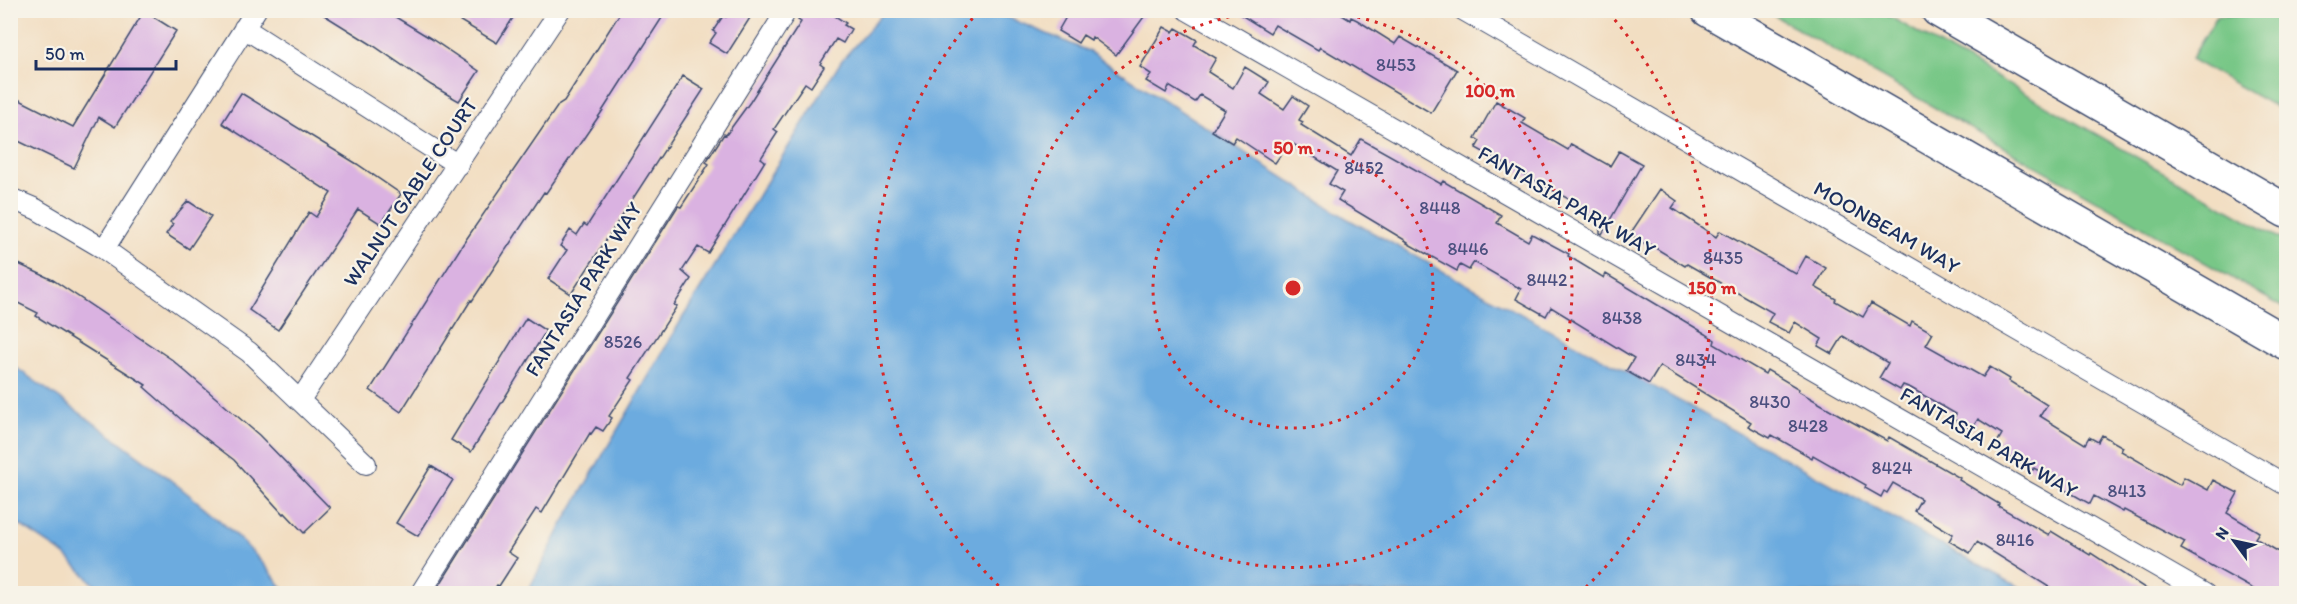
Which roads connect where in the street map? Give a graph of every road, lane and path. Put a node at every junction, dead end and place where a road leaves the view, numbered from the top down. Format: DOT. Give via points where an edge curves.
graph roads {
  1 [pos="256,10"];
  2 [pos="560,10"];
  3 [pos="787,10"];
  4 [pos="1187,10"];
  5 [pos="1463,10"];
  6 [pos="1708,10"];
  7 [pos="1938,10"];
  8 [pos="244,28"];
  9 [pos="458,165"];
  10 [pos="10,198"];
  11 [pos="2286,211"];
  12 [pos="104,249"];
  13 [pos="2286,343"];
  14 [pos="300,400"];
  15 [pos="366,464"];
  16 [pos="2286,485"];
  17 [pos="420,594"];
  18 [pos="2205,594"];
  1 -- 8 [label="street"];
  2 -- 9 [label="street, WALNUT GABLE COURT"];
  3 -- 17 [label="street, FANTASIA PARK WAY"];
  4 -- 18 [label="street, FANTASIA PARK WAY"];
  5 -- 16 [label="street, MOONBEAM WAY"];
  6 -- 13 [label="highway"];
  7 -- 11 [label="highway"];
  8 -- 9 [label="street"];
  8 -- 12 [label="street"];
  9 -- 14 [label="street, WALNUT GABLE COURT"];
  10 -- 12 [label="street"];
  12 -- 14 [label="street" via="249,352"];
  14 -- 15 [label="street"];
}
